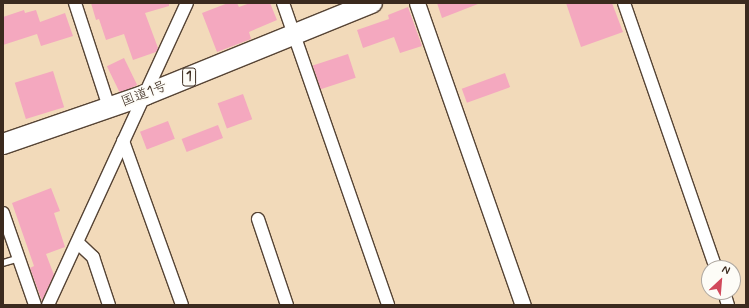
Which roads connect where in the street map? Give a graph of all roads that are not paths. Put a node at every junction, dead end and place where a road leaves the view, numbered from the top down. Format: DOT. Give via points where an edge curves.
graph roads {
  1 [pos="75,3"];
  2 [pos="187,3"];
  3 [pos="283,3"];
  4 [pos="372,3"];
  5 [pos="416,3"];
  6 [pos="624,3"];
  7 [pos="293,34"];
  8 [pos="145,95"];
  9 [pos="109,107"];
  10 [pos="123,141"];
  11 [pos="3,144"];
  12 [pos="3,213"];
  13 [pos="258,219"];
  14 [pos="78,243"];
  15 [pos="19,258"];
  16 [pos="713,260"];
  17 [pos="3,263"];
  18 [pos="35,305"];
  19 [pos="48,305"];
  20 [pos="109,305"];
  21 [pos="182,305"];
  22 [pos="286,305"];
  23 [pos="388,305"];
  24 [pos="523,305"];
  1 -- 9 [label="street"];
  2 -- 8 [label="street"];
  3 -- 7 [label="street"];
  4 -- 7 [label="highway, 国道1号 / 1"];
  5 -- 24 [label="street"];
  6 -- 16 [label="street"];
  7 -- 8 [label="highway, 国道1号 / 1"];
  7 -- 23 [label="street"];
  8 -- 9 [label="highway, 国道1号 / 1"];
  8 -- 10 [label="street"];
  9 -- 11 [label="highway, 国道1号 / 1"];
  10 -- 14 [label="street"];
  10 -- 21 [label="street" via="129,151"];
  12 -- 15 [label="street"];
  13 -- 22 [label="street"];
  14 -- 19 [label="street"];
  14 -- 20 [label="street" via="93,257"];
  15 -- 17 [label="lane"];
  15 -- 18 [label="street"];
}
